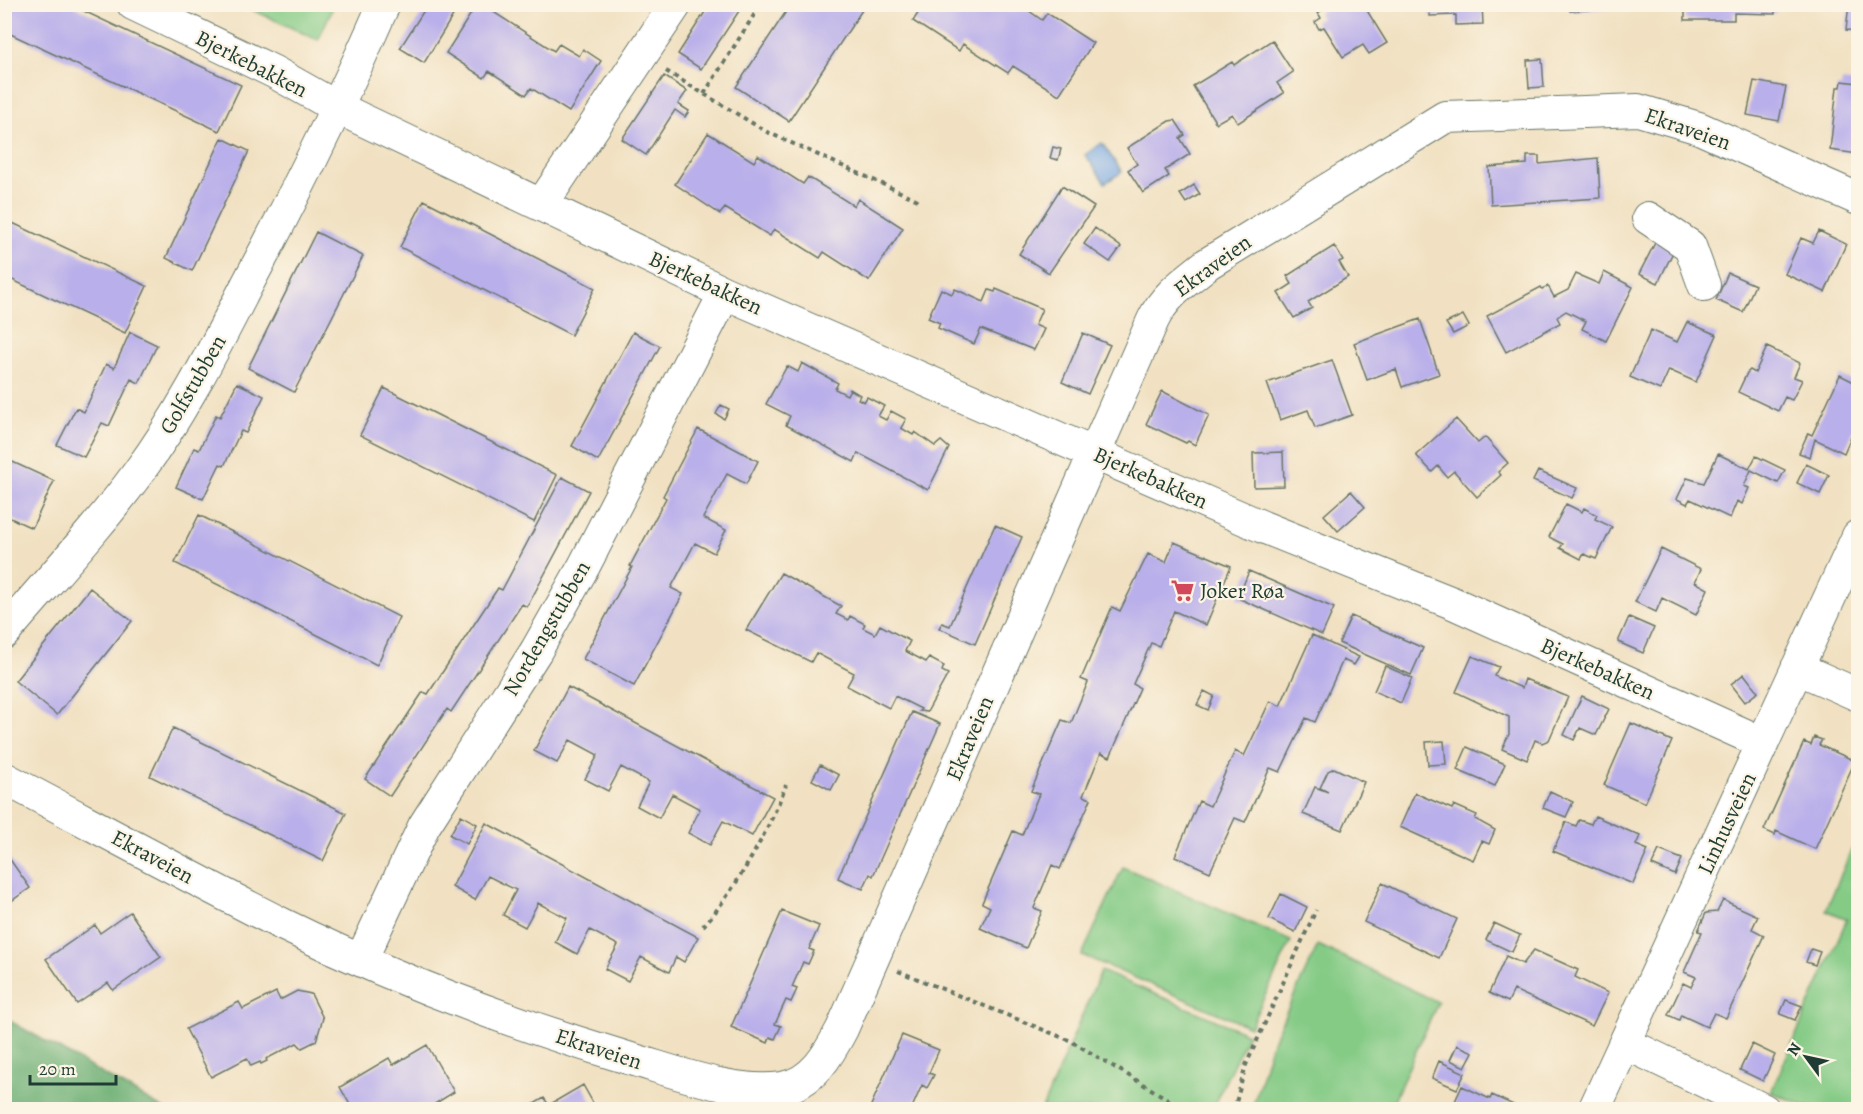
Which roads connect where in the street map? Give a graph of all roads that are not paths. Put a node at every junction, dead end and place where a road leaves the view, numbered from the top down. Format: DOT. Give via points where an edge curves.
graph roads {
  1 [pos="133,4"];
  2 [pos="384,4"];
  3 [pos="676,4"];
  4 [pos="338,108"];
  5 [pos="1858,200"];
  6 [pos="542,204"];
  7 [pos="1648,218"];
  8 [pos="1704,285"];
  9 [pos="725,293"];
  10 [pos="1094,452"];
  11 [pos="1858,536"];
  12 [pos="4,633"];
  13 [pos="1797,668"];
  14 [pos="1858,695"];
  15 [pos="1763,743"];
  16 [pos="4,778"];
  17 [pos="361,960"];
  18 [pos="1626,1043"];
  19 [pos="1594,1110"];
  20 [pos="1764,1110"];
  1 -- 4 [label="street, Bjerkebakken" via="274,72"];
  2 -- 4 [label="street"];
  3 -- 6 [label="street"];
  4 -- 6 [label="street, Bjerkebakken"];
  4 -- 12 [label="street, Golfstubben" via="238,303 163,436 133,480"];
  5 -- 10 [label="street, Ekraveien" via="1698,128 1638,110 1438,119 1208,264 1175,290 1156,314"];
  6 -- 9 [label="street, Bjerkebakken"];
  7 -- 8 [label="street" via="1690,246"];
  9 -- 10 [label="street, Bjerkebakken"];
  9 -- 17 [label="street, Nordengstubben" via="552,622 424,826"];
  10 -- 15 [label="street, Bjerkebakken" via="1263,527 1455,604"];
  10 -- 17 [label="street, Ekraveien" via="873,960 842,1029 816,1071 797,1084 764,1089 702,1080 477,1006"];
  11 -- 13 [label="street, Linhusveien"];
  13 -- 14 [label="street"];
  13 -- 15 [label="street, Linhusveien"];
  15 -- 18 [label="street, Linhusveien"];
  16 -- 17 [label="street, Ekraveien"];
  18 -- 19 [label="street, Linhusveien"];
  18 -- 20 [label="street"];
}
